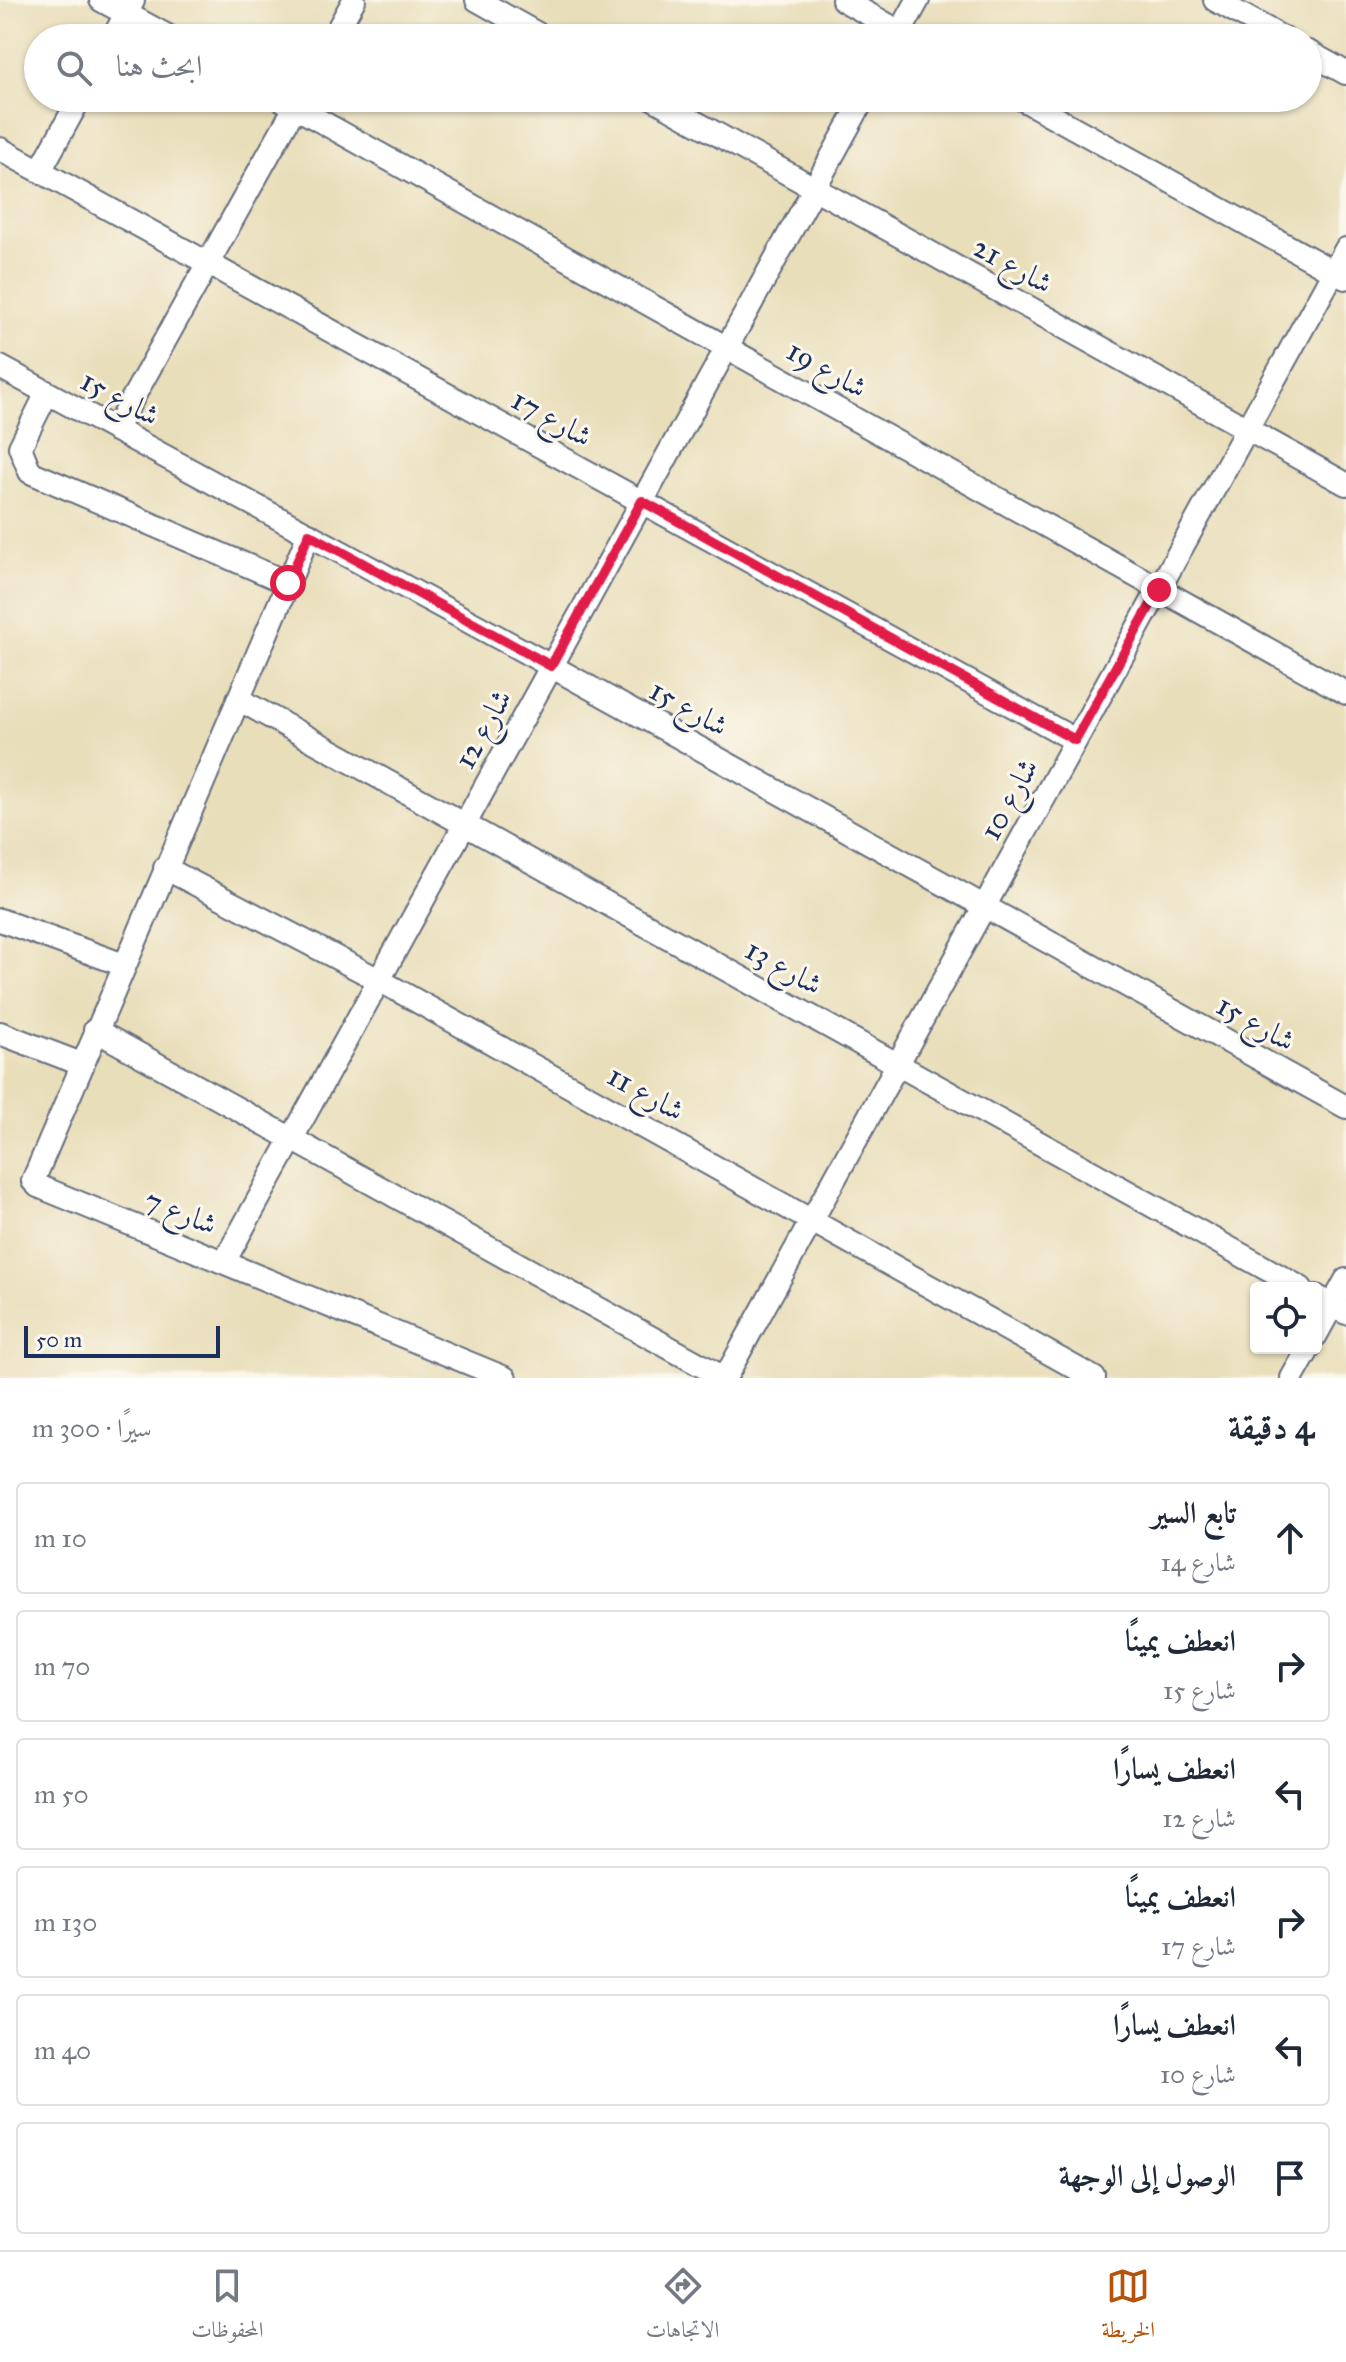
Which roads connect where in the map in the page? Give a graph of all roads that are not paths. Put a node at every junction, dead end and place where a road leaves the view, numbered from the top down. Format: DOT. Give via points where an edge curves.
graph roads {
  1 [pos="101,0"];
  2 [pos="354,0"];
  3 [pos="477,0"];
  4 [pos="843,0"];
  5 [pos="918,0"];
  6 [pos="1215,0"];
  7 [pos="130,7"];
  8 [pos="152,24"];
  9 [pos="341,24"];
  10 [pos="520,24"];
  11 [pos="883,24"];
  12 [pos="908,24"];
  13 [pos="1258,24"];
  14 [pos="1322,60"];
  15 [pos="1346,73"];
  16 [pos="72,112"];
  17 [pos="285,112"];
  18 [pos="310,112"];
  19 [pos="677,112"];
  20 [pos="856,112"];
  21 [pos="1045,112"];
  22 [pos="0,149"];
  23 [pos="40,171"];
  24 [pos="814,189"];
  25 [pos="1346,249"];
  26 [pos="208,264"];
  27 [pos="1340,275"];
  28 [pos="727,347"];
  29 [pos="0,367"];
  30 [pos="47,393"];
  31 [pos="115,430"];
  32 [pos="1248,430"];
  33 [pos="1346,484"];
  34 [pos="642,501"];
  35 [pos="309,534"];
  36 [pos="288,583"];
  37 [pos="1159,590"];
  38 [pos="551,666"];
  39 [pos="1346,693"];
  40 [pos="238,699"];
  41 [pos="1075,740"];
  42 [pos="464,824"];
  43 [pos="165,868"];
  44 [pos="984,906"];
  45 [pos="0,920"];
  46 [pos="124,965"];
  47 [pos="379,980"];
  48 [pos="95,1030"];
  49 [pos="0,1033"];
  50 [pos="81,1064"];
  51 [pos="897,1064"];
  52 [pos="1346,1107"];
  53 [pos="291,1139"];
  54 [pos="812,1219"];
  55 [pos="224,1262"];
  56 [pos="1346,1280"];
  57 [pos="1290,1282"];
  58 [pos="1331,1305"];
  59 [pos="1322,1323"];
  60 [pos="1306,1354"];
  61 [pos="505,1378"];
  62 [pos="725,1378"];
  63 [pos="1094,1378"];
  64 [pos="1292,1378"];
  1 -- 7 [label="street"];
  2 -- 9 [label="street"];
  3 -- 10 [label="street"];
  4 -- 11 [label="street"];
  5 -- 12 [label="street"];
  6 -- 13 [label="street"];
  7 -- 8 [label="street"];
  14 -- 15 [label="street"];
  16 -- 23 [label="street"];
  17 -- 26 [label="street"];
  18 -- 28 [label="street, شارع 19"];
  19 -- 24 [label="street, شارع 21"];
  20 -- 24 [label="street, شارع 12"];
  21 -- 27 [label="street"];
  22 -- 23 [label="street, شارع 17"];
  23 -- 26 [label="street, شارع 17"];
  24 -- 28 [label="street, شارع 12"];
  24 -- 32 [label="street, شارع 21"];
  25 -- 27 [label="street, شارع 10"];
  26 -- 31 [label="street"];
  26 -- 34 [label="street, شارع 17"];
  27 -- 32 [label="street, شارع 10"];
  28 -- 34 [label="street, شارع 12"];
  28 -- 37 [label="street, شارع 19"];
  29 -- 30 [label="street, شارع 15"];
  30 -- 31 [label="street, شارع 15"];
  30 -- 36 [label="street" via="20,447 30,472"];
  31 -- 35 [label="street, شارع 15"];
  32 -- 33 [label="street, شارع 21"];
  32 -- 37 [label="street, شارع 10"];
  34 -- 38 [label="street, شارع 12"];
  34 -- 41 [label="street, شارع 17"];
  35 -- 36 [label="street"];
  35 -- 38 [label="street, شارع 15"];
  36 -- 40 [label="street"];
  37 -- 39 [label="street, شارع 19"];
  37 -- 41 [label="street, شارع 10"];
  38 -- 42 [label="street, شارع 12"];
  38 -- 44 [label="street, شارع 15"];
  40 -- 42 [label="street, شارع 13"];
  40 -- 43 [label="street"];
  41 -- 44 [label="street, شارع 10"];
  42 -- 47 [label="street, شارع 12"];
  42 -- 51 [label="street, شارع 13"];
  43 -- 46 [label="street"];
  43 -- 47 [label="street, شارع 11"];
  44 -- 51 [label="street, شارع 10"];
  44 -- 52 [label="street, شارع 15"];
  45 -- 46 [label="street"];
  46 -- 48 [label="street"];
  47 -- 53 [label="street, شارع 12"];
  47 -- 54 [label="street, شارع 11"];
  48 -- 50 [label="street"];
  48 -- 53 [label="street"];
  49 -- 50 [label="street"];
  50 -- 55 [label="street, شارع 7" via="34,1183"];
  51 -- 54 [label="street, شارع 10"];
  51 -- 57 [label="street, شارع 13"];
  53 -- 55 [label="street, شارع 12"];
  53 -- 62 [label="street"];
  54 -- 62 [label="street, شارع 10"];
  54 -- 63 [label="street, شارع 11"];
  55 -- 61 [label="street, شارع 7"];
  56 -- 58 [label="street"];
  58 -- 59 [label="street"];
  60 -- 64 [label="street"];
}
